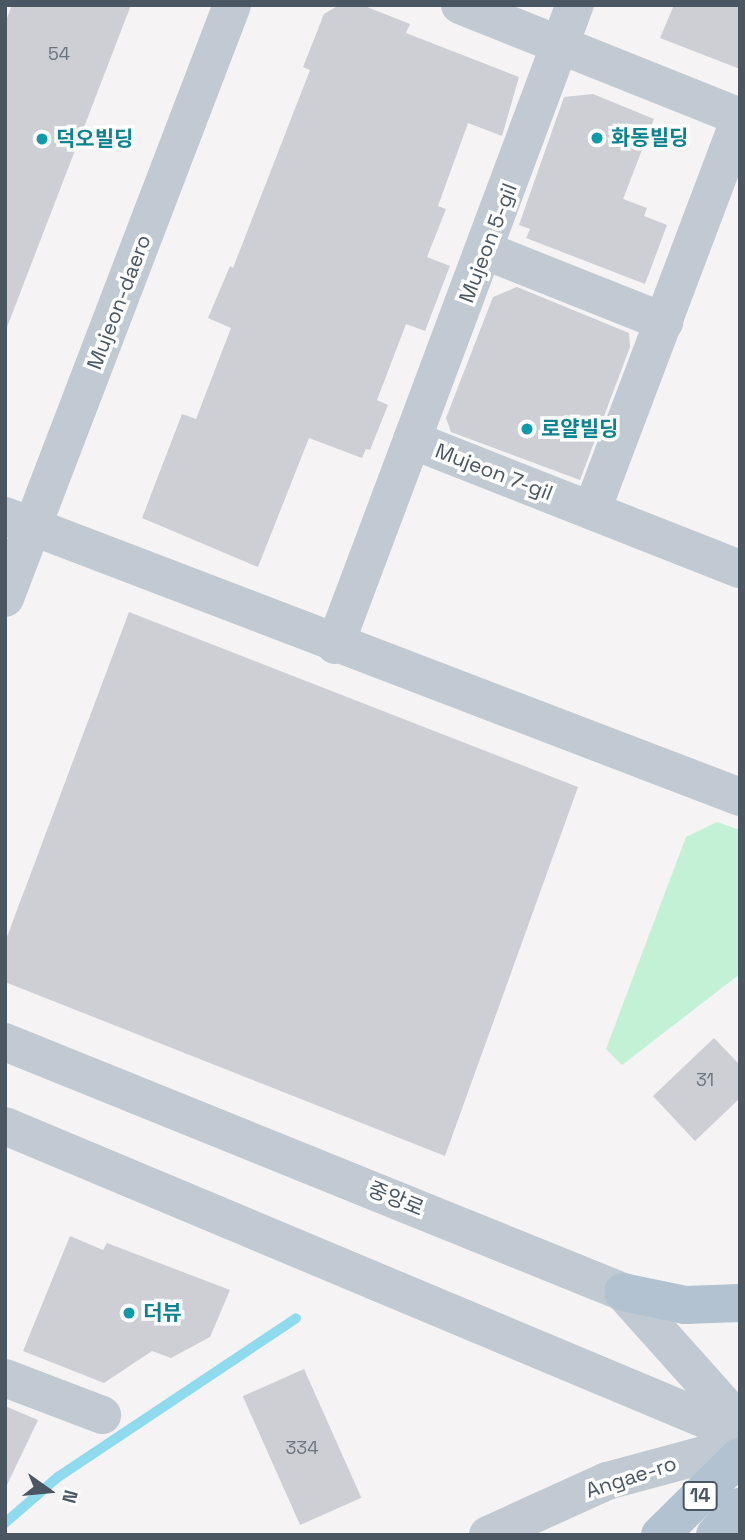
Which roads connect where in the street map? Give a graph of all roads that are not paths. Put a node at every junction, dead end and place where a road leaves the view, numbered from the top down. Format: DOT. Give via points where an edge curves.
graph roads {
  1 [pos="232,5"];
  2 [pos="460,5"];
  3 [pos="575,5"];
  4 [pos="561,44"];
  5 [pos="740,118"];
  6 [pos="486,251"];
  7 [pos="664,322"];
  8 [pos="412,440"];
  9 [pos="592,510"];
  10 [pos="19,522"];
  11 [pos="740,569"];
  12 [pos="5,598"];
  13 [pos="335,645"];
  14 [pos="740,797"];
  15 [pos="7,1042"];
  16 [pos="5,1126"];
  17 [pos="623,1292"];
  18 [pos="740,1303"];
  19 [pos="5,1378"];
  20 [pos="102,1415"];
  21 [pos="740,1423"];
  22 [pos="740,1434"];
  23 [pos="740,1445"];
  24 [pos="740,1456"];
  25 [pos="740,1507"];
  26 [pos="488,1535"];
  27 [pos="660,1535"];
  28 [pos="715,1535"];
  1 -- 10 [label="street, Mujeon-daero"];
  2 -- 4 [label="street"];
  3 -- 4 [label="street, Mujeon 5-gil"];
  4 -- 5 [label="street"];
  4 -- 6 [label="street, Mujeon 5-gil"];
  5 -- 7 [label="street"];
  6 -- 7 [label="street"];
  6 -- 8 [label="street, Mujeon 5-gil"];
  7 -- 9 [label="street"];
  8 -- 9 [label="street, Mujeon 7-gil"];
  8 -- 13 [label="street, Mujeon 7-gil"];
  9 -- 11 [label="street, Mujeon 7-gil"];
  10 -- 12 [label="street, Mujeon-daero"];
  10 -- 13 [label="street"];
  13 -- 14 [label="street"];
  15 -- 17 [label="street, 중앙로"];
  16 -- 22 [label="street"];
  17 -- 18 [label="main road" via="685,1305"];
  17 -- 21 [label="street, 중앙로"];
  19 -- 20 [label="street"];
  23 -- 26 [label="street, Angae-ro" via="607,1481"];
  24 -- 27 [label="main road, 14"];
  25 -- 28 [label="main road, 14"];
}
